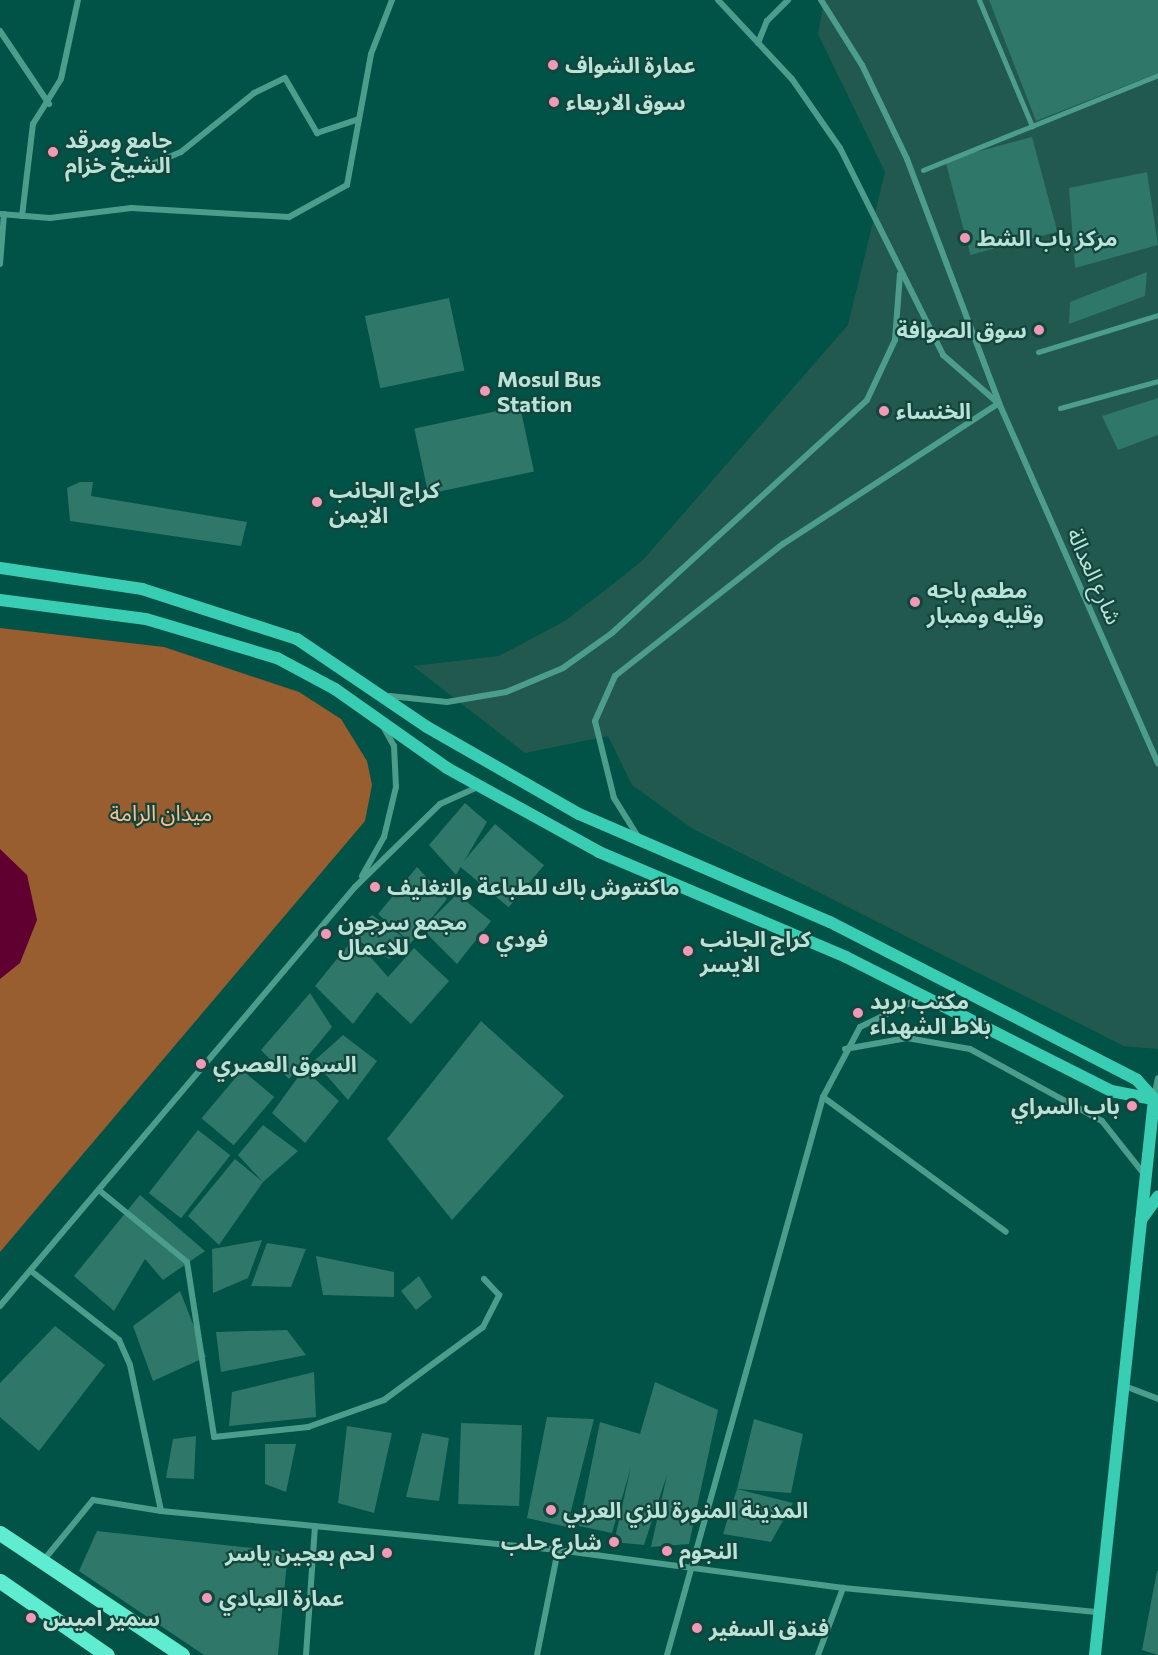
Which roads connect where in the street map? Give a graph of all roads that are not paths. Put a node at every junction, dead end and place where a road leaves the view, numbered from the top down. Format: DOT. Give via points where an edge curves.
graph roads {
  1 [pos="78,0"];
  2 [pos="392,0"];
  3 [pos="718,0"];
  4 [pos="788,0"];
  5 [pos="821,0"];
  6 [pos="978,0"];
  7 [pos="0,31"];
  8 [pos="758,43"];
  9 [pos="1158,75"];
  10 [pos="49,104"];
  11 [pos="359,119"];
  12 [pos="1032,126"];
  13 [pos="924,170"];
  14 [pos="133,172"];
  15 [pos="2,214"];
  16 [pos="22,216"];
  17 [pos="0,264"];
  18 [pos="900,274"];
  19 [pos="1158,315"];
  20 [pos="1038,352"];
  21 [pos="1158,381"];
  22 [pos="999,403"];
  23 [pos="1060,408"];
  24 [pos="0,567"];
  25 [pos="0,600"];
  26 [pos="374,688"];
  27 [pos="381,722"];
  28 [pos="1158,763"];
  29 [pos="480,787"];
  30 [pos="659,851"];
  31 [pos="356,887"];
  32 [pos="924,996"];
  33 [pos="844,1049"];
  34 [pos="1158,1078"];
  35 [pos="823,1097"];
  36 [pos="1156,1099"];
  37 [pos="1145,1175"];
  38 [pos="100,1191"];
  39 [pos="1158,1197"];
  40 [pos="1138,1225"];
  41 [pos="1006,1232"];
  42 [pos="31,1270"];
  43 [pos="484,1279"];
  44 [pos="0,1306"];
  45 [pos="1119,1384"];
  46 [pos="1158,1399"];
  47 [pos="161,1511"];
  48 [pos="315,1526"];
  49 [pos="0,1533"];
  50 [pos="558,1550"];
  51 [pos="42,1562"];
  52 [pos="688,1569"];
  53 [pos="0,1581"];
  54 [pos="843,1588"];
  55 [pos="1099,1612"];
  56 [pos="107,1655"];
  57 [pos="182,1655"];
  58 [pos="306,1655"];
  59 [pos="537,1655"];
  60 [pos="667,1655"];
  61 [pos="818,1655"];
  62 [pos="1095,1655"];
  1 -- 10 [label="street" via="61,79"];
  2 -- 11 [label="street" via="371,54"];
  3 -- 8 [label="street"];
  4 -- 8 [label="street" via="767,21"];
  5 -- 22 [label="street, شارع العدالة" via="862,65 907,159"];
  6 -- 12 [label="street"];
  7 -- 10 [label="street"];
  8 -- 18 [label="street" via="792,79 840,148"];
  9 -- 12 [label="street"];
  10 -- 16 [label="street" via="33,124"];
  11 -- 14 [label="street" via="317,133 285,78 254,93 181,152"];
  11 -- 16 [label="street" via="347,185 290,217 131,208 51,218"];
  12 -- 13 [label="street"];
  15 -- 16 [label="street"];
  15 -- 17 [label="street"];
  18 -- 22 [label="street" via="943,355"];
  18 -- 26 [label="street" via="895,340 867,400 612,633 544,677 477,699 417,703"];
  19 -- 20 [label="street"];
  21 -- 23 [label="street"];
  22 -- 28 [label="street, شارع العدالة"];
  22 -- 30 [label="street" via="792,538 615,676 595,721 605,773 626,822"];
  24 -- 26 [label="main road" via="132,587 241,617 297,639"];
  25 -- 27 [label="main road" via="116,614 234,643 309,674"];
  26 -- 30 [label="main road" via="523,784"];
  27 -- 29 [label="main road"];
  27 -- 31 [label="street" via="393,746 396,787 384,837"];
  29 -- 31 [label="street" via="440,804"];
  29 -- 32 [label="main road" via="600,852"];
  30 -- 36 [label="main road" via="904,958 1117,1065"];
  31 -- 38 [label="street"];
  32 -- 33 [label="street" via="870,1018"];
  32 -- 36 [label="main road" via="1111,1091"];
  33 -- 35 [label="street"];
  33 -- 37 [label="street" via="907,1038 970,1049 1094,1115 1127,1147"];
  34 -- 36 [label="street"];
  35 -- 41 [label="street"];
  35 -- 52 [label="street"];
  36 -- 37 [label="main road"];
  37 -- 40 [label="main road"];
  38 -- 42 [label="street"];
  38 -- 43 [label="street" via="187,1262 214,1437 308,1427 384,1400 483,1327 499,1295"];
  39 -- 40 [label="main road"];
  40 -- 45 [label="main road"];
  42 -- 44 [label="street"];
  42 -- 47 [label="street" via="119,1340 130,1365"];
  45 -- 46 [label="street"];
  45 -- 55 [label="main road"];
  47 -- 48 [label="street"];
  47 -- 51 [label="street" via="93,1500"];
  48 -- 50 [label="street"];
  48 -- 58 [label="street"];
  49 -- 51 [label="main road"];
  50 -- 52 [label="street"];
  50 -- 59 [label="street"];
  51 -- 57 [label="main road"];
  52 -- 54 [label="street"];
  52 -- 60 [label="street"];
  53 -- 56 [label="main road"];
  54 -- 55 [label="street"];
  54 -- 61 [label="street"];
  55 -- 62 [label="main road"];
}
